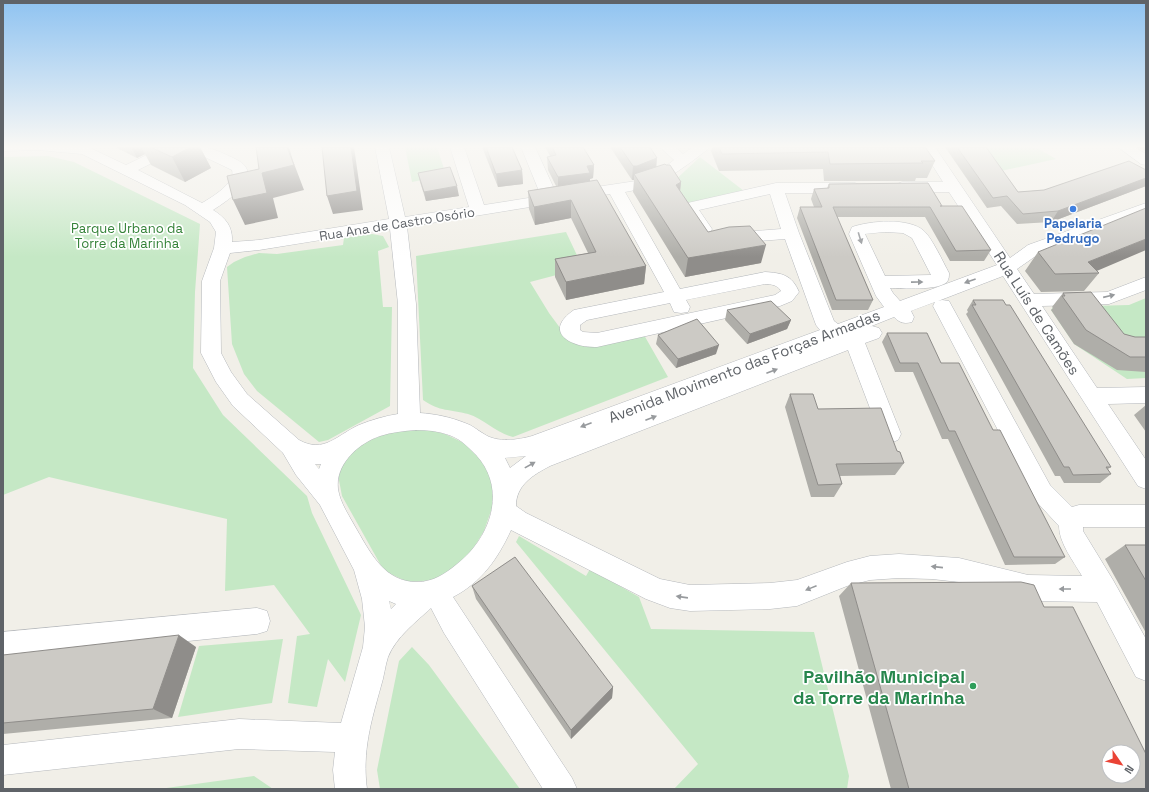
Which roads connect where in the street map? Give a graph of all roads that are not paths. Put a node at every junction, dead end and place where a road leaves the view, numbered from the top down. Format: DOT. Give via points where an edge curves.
graph roads {
  1 [pos="154,184"];
  2 [pos="235,184"];
  3 [pos="390,184"];
  4 [pos="469,184"];
  5 [pos="544,184"];
  6 [pos="643,184"];
  7 [pos="952,184"];
  8 [pos="954,187"];
  9 [pos="776,188"];
  10 [pos="615,189"];
  11 [pos="551,200"];
  12 [pos="1146,208"];
  13 [pos="203,209"];
  14 [pos="478,211"];
  15 [pos="398,223"];
  16 [pos="791,233"];
  17 [pos="223,248"];
  18 [pos="1007,268"];
  19 [pos="878,282"];
  20 [pos="1146,282"];
  21 [pos="675,296"];
  22 [pos="1029,300"];
  23 [pos="942,306"];
  24 [pos="902,314"];
  25 [pos="688,320"];
  26 [pos="843,336"];
  27 [pos="1146,395"];
  28 [pos="1091,396"];
  29 [pos="409,421"];
  30 [pos="617,422"];
  31 [pos="479,442"];
  32 [pos="346,445"];
  33 [pos="291,448"];
  34 [pos="896,449"];
  35 [pos="1146,479"];
  36 [pos="330,500"];
  37 [pos="504,503"];
  38 [pos="1146,516"];
  39 [pos="1071,522"];
  40 [pos="365,568"];
  41 [pos="1104,589"];
  42 [pos="432,592"];
  43 [pos="257,621"];
  44 [pos="3,646"];
  45 [pos="376,650"];
  46 [pos="1146,667"];
  47 [pos="353,738"];
  48 [pos="3,760"];
  49 [pos="351,789"];
  50 [pos="561,789"];
  1 -- 13 [label="street"];
  2 -- 13 [label="street"];
  3 -- 15 [label="street"];
  4 -- 14 [label="street"];
  5 -- 11 [label="street"];
  6 -- 10 [label="street, Rua Ana de Castro Osório"];
  7 -- 8 [label="street, Rua Luís de Camões"];
  8 -- 9 [label="street"];
  8 -- 18 [label="street, Rua Luís de Camões"];
  9 -- 16 [label="street"];
  9 -- 16 [label="street" via="689,207 716,240"];
  10 -- 11 [label="street, Rua Ana de Castro Osório"];
  10 -- 21 [label="street"];
  11 -- 14 [label="street, Rua Ana de Castro Osório"];
  12 -- 18 [label="street, Avenida Movimento das Forças Armadas" via="1034,250"];
  13 -- 17 [label="street" via="216,219 224,232"];
  14 -- 15 [label="street, Rua Ana de Castro Osório"];
  15 -- 17 [label="street, Rua Ana de Castro Osório" via="259,245"];
  15 -- 29 [label="street" via="407,304"];
  16 -- 26 [label="street" via="826,324"];
  17 -- 33 [label="street" via="211,281 211,352 223,377 240,400"];
  18 -- 22 [label="street, Rua Luís de Camões"];
  18 -- 23 [label="street, Avenida Movimento das Forças Armadas" via="990,288"];
  18 -- 24 [label="street, Avenida Movimento das Forças Armadas, one-way"];
  19 -- 19 [label="street, one-way" via="933,281 940,278 940,273 920,235 903,228 862,229 858,232"];
  19 -- 24 [label="street" via="885,296"];
  22 -- 20 [label="street, one-way" via="1109,298"];
  21 -- 25 [label="street"];
  21 -- 25 [label="street" via="765,278 782,281 789,288 790,292 780,300"];
  21 -- 25 [label="street" via="581,315 571,322 570,330 579,339 590,340"];
  22 -- 28 [label="street, Rua Luís de Camões"];
  23 -- 24 [label="street, Avenida Movimento das Forças Armadas"];
  23 -- 39 [label="street" via="1042,492"];
  24 -- 26 [label="street, Avenida Movimento das Forças Armadas"];
  26 -- 30 [label="street, Avenida Movimento das Forças Armadas"];
  26 -- 34 [label="street" via="857,346"];
  27 -- 28 [label="street"];
  28 -- 35 [label="street, Rua Luís de Camões"];
  29 -- 31 [label="street" via="448,426"];
  29 -- 32 [label="street" via="374,428"];
  30 -- 31 [label="street, Avenida Movimento das Forças Armadas, one-way" via="524,448 505,449"];
  37 -- 30 [label="street, Avenida Movimento das Forças Armadas, one-way" via="513,478 529,465"];
  31 -- 37 [label="street" via="498,467 504,483"];
  32 -- 33 [label="street" via="324,454 313,455"];
  32 -- 36 [label="street" via="334,459 329,472 326,489"];
  33 -- 36 [label="street" via="297,460"];
  36 -- 40 [label="street"];
  41 -- 37 [label="street, one-way" via="1028,588 959,570 898,566 870,568 847,574 796,594 690,598 655,590 517,521"];
  37 -- 42 [label="street" via="498,534 482,559 452,584"];
  38 -- 39 [label="street" via="1079,516"];
  39 -- 41 [label="street" via="1071,532"];
  40 -- 42 [label="street" via="391,590 417,595"];
  40 -- 45 [label="street" via="374,591 377,609 379,627"];
  41 -- 46 [label="street"];
  42 -- 45 [label="street" via="394,624"];
  42 -- 50 [label="street"];
  43 -- 44 [label="street"];
  45 -- 47 [label="street"];
  47 -- 48 [label="street" via="239,734"];
  47 -- 49 [label="street" via="349,761"];
}
